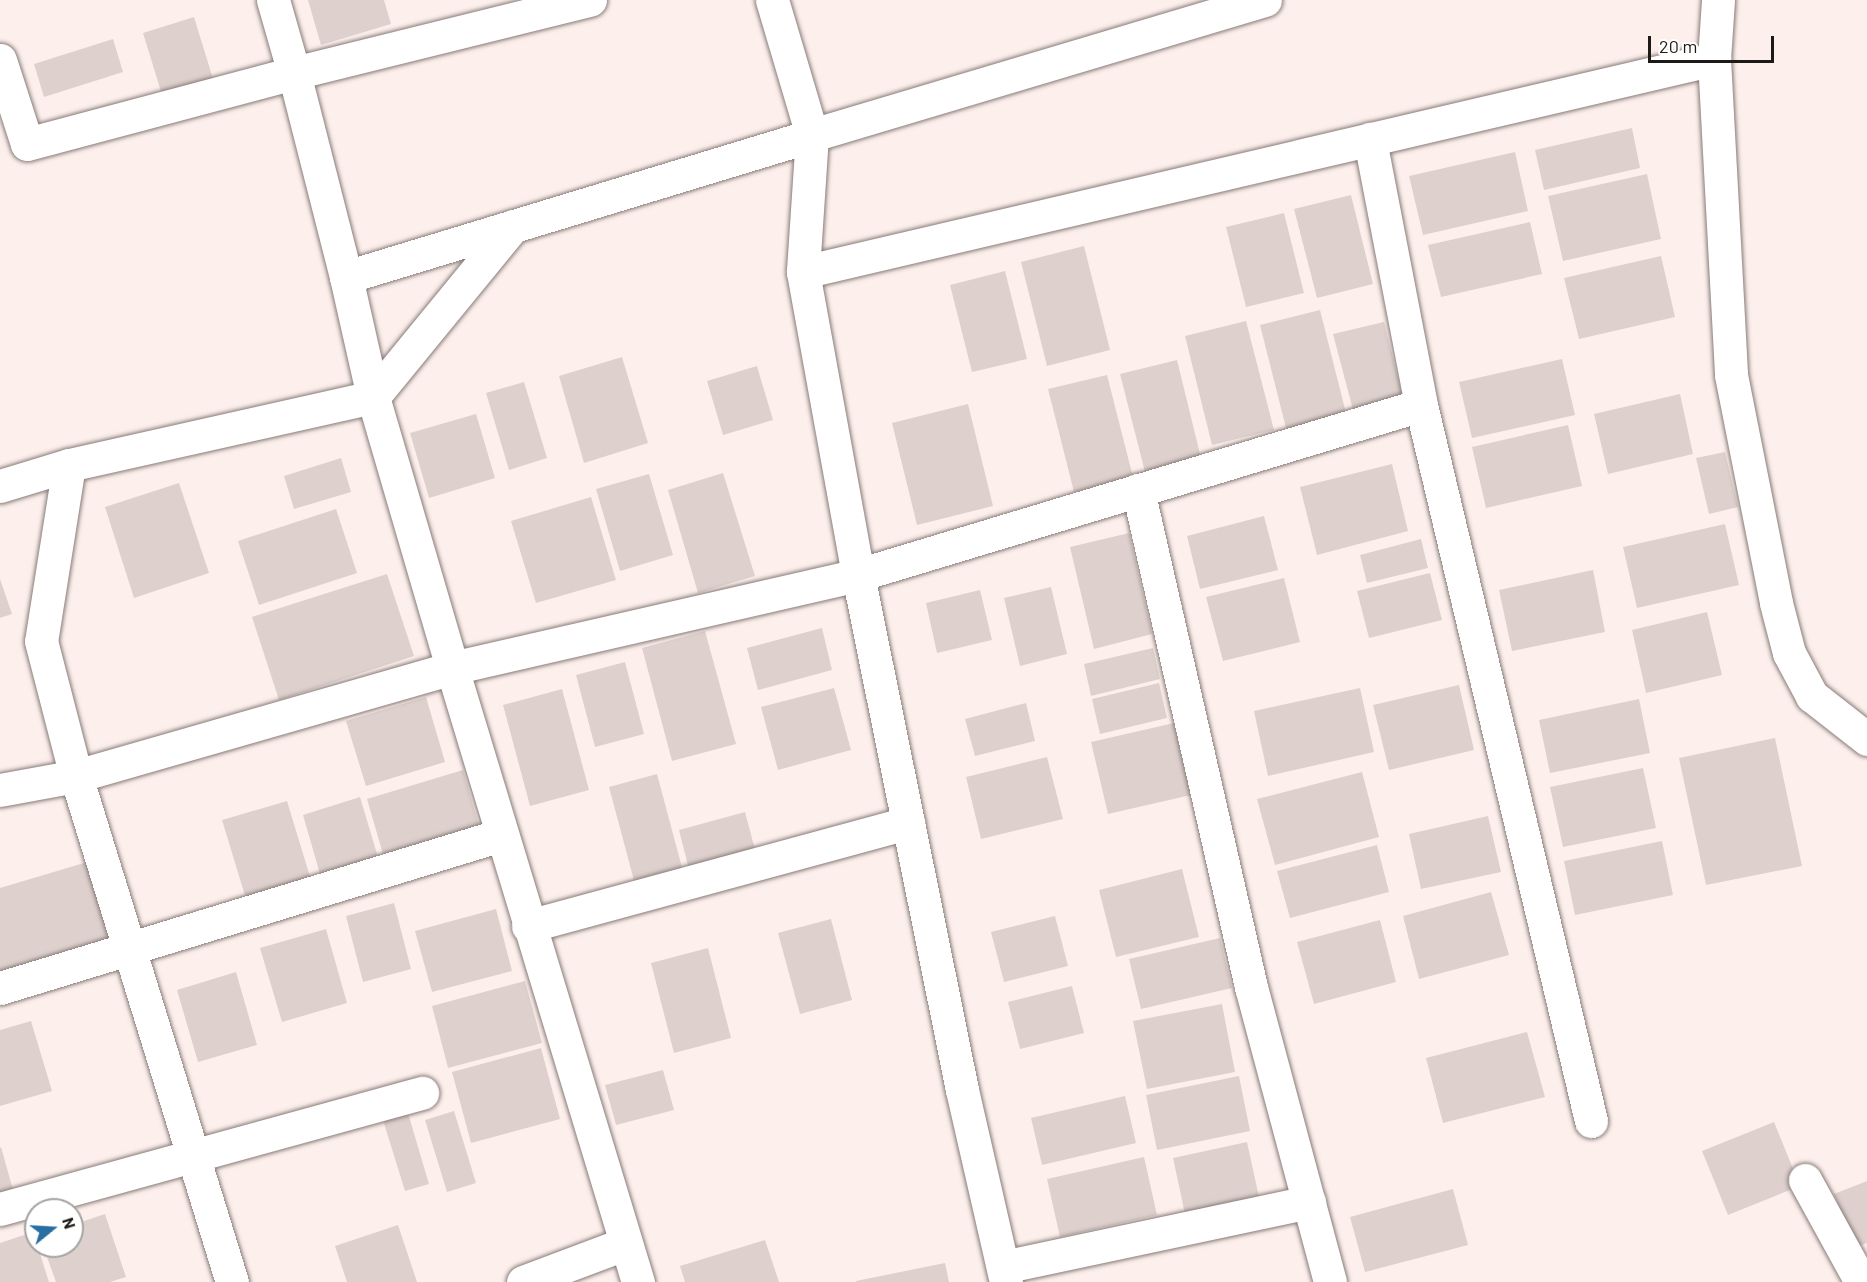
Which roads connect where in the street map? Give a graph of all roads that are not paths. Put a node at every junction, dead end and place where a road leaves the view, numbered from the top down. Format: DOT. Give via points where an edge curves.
graph roads {
  1 [pos="273,0"];
  2 [pos="590,0"];
  3 [pos="772,0"];
  4 [pos="1265,0"];
  5 [pos="1718,0"];
  6 [pos="1714,59"];
  7 [pos="0,60"];
  8 [pos="294,74"];
  9 [pos="812,135"];
  10 [pos="1370,139"];
  11 [pos="14,149"];
  12 [pos="513,226"];
  13 [pos="803,272"];
  14 [pos="346,277"];
  15 [pos="373,396"];
  16 [pos="1421,405"];
  17 [pos="69,465"];
  18 [pos="0,486"];
  19 [pos="1138,490"];
  20 [pos="858,576"];
  21 [pos="452,668"];
  22 [pos="1867,739"];
  23 [pos="76,776"];
  24 [pos="0,790"];
  25 [pos="908,823"];
  26 [pos="501,835"];
  27 [pos="528,926"];
  28 [pos="130,952"];
  29 [pos="0,988"];
  30 [pos="422,1093"];
  31 [pos="1591,1121"];
  32 [pos="192,1152"];
  33 [pos="1805,1180"];
  34 [pos="1309,1202"];
  35 [pos="0,1209"];
  36 [pos="624,1244"];
  37 [pos="1005,1275"];
  38 [pos="232,1282"];
  39 [pos="523,1282"];
  40 [pos="638,1282"];
  41 [pos="1330,1282"];
  42 [pos="1861,1282"];
  1 -- 8 [label="street"];
  2 -- 8 [label="street"];
  3 -- 9 [label="street"];
  4 -- 9 [label="street"];
  5 -- 6 [label="street"];
  6 -- 10 [label="street"];
  6 -- 22 [label="street" via="1731,375 1776,603 1789,653 1812,696"];
  7 -- 11 [label="street"];
  8 -- 11 [label="street"];
  8 -- 14 [label="street"];
  9 -- 12 [label="street"];
  9 -- 13 [label="street"];
  10 -- 13 [label="street"];
  10 -- 16 [label="street"];
  12 -- 14 [label="street"];
  12 -- 15 [label="street"];
  13 -- 20 [label="street"];
  14 -- 15 [label="street"];
  15 -- 17 [label="street"];
  15 -- 21 [label="street"];
  16 -- 19 [label="street"];
  16 -- 31 [label="street"];
  17 -- 18 [label="street"];
  17 -- 23 [label="street" via="41,642"];
  19 -- 20 [label="street"];
  19 -- 34 [label="street" via="1251,987"];
  20 -- 21 [label="street"];
  20 -- 25 [label="street"];
  21 -- 23 [label="street"];
  21 -- 26 [label="street"];
  23 -- 24 [label="street"];
  23 -- 28 [label="street"];
  25 -- 27 [label="street"];
  25 -- 37 [label="street"];
  26 -- 27 [label="street"];
  26 -- 28 [label="street"];
  27 -- 36 [label="street"];
  28 -- 29 [label="street"];
  28 -- 32 [label="street"];
  30 -- 32 [label="street"];
  32 -- 35 [label="street"];
  32 -- 38 [label="street"];
  33 -- 42 [label="street"];
  34 -- 37 [label="street"];
  34 -- 41 [label="street"];
  36 -- 39 [label="street"];
  36 -- 40 [label="street"];
}
